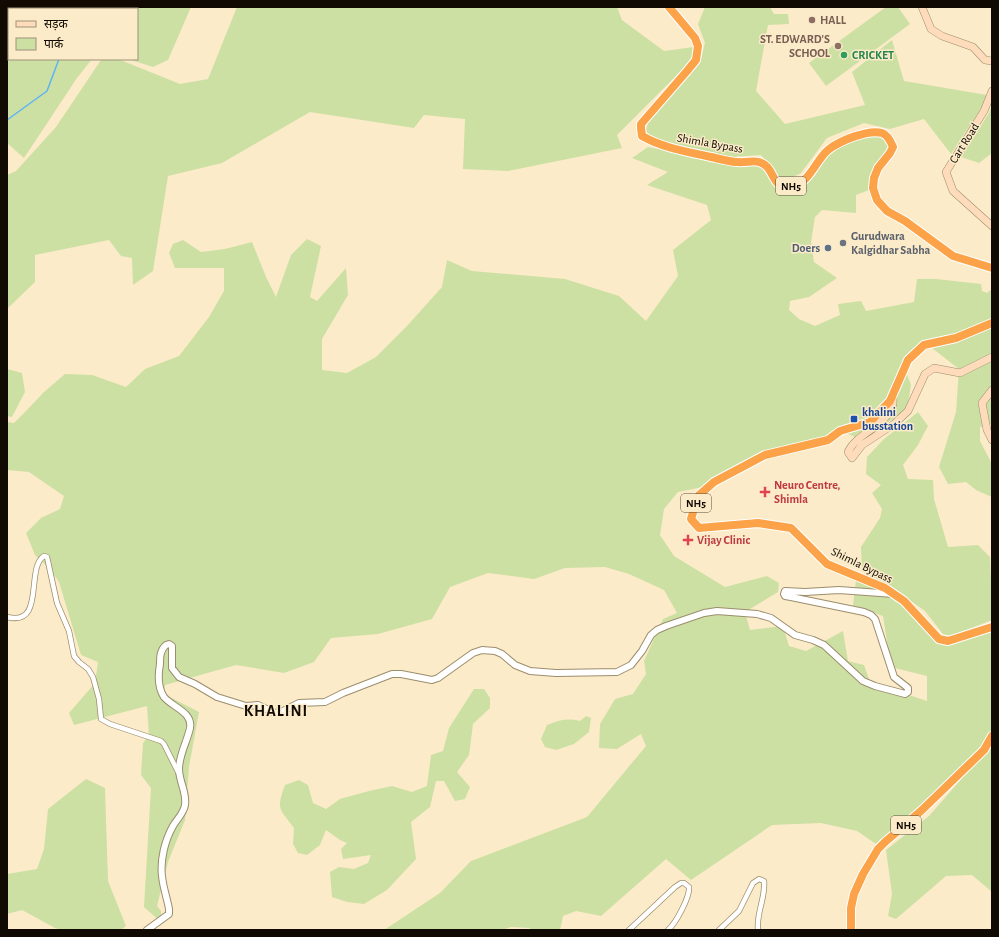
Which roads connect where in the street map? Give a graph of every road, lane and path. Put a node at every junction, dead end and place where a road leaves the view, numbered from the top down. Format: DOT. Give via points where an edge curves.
graph roads {
  1 [pos="669,7"];
  2 [pos="922,7"];
  3 [pos="992,62"];
  4 [pos="992,91"];
  5 [pos="992,226"];
  6 [pos="992,268"];
  7 [pos="992,323"];
  8 [pos="992,357"];
  9 [pos="992,390"];
  10 [pos="893,394"];
  11 [pos="992,440"];
  12 [pos="894,594"];
  13 [pos="7,617"];
  14 [pos="992,627"];
  15 [pos="992,736"];
  16 [pos="179,773"];
  17 [pos="147,930"];
  18 [pos="630,930"];
  19 [pos="668,930"];
  20 [pos="720,930"];
  21 [pos="758,930"];
  22 [pos="851,930"];
  1 -- 6 [label="highway, Shimla Bypass / NH5" via="695,38 698,46 696,60 641,124 642,136 681,151 738,162 755,161 765,164 776,182 782,186 794,186 805,179 827,151 837,143 874,132 883,133 890,139 893,147 874,178 873,188 877,200 887,211 953,256"];
  2 -- 3 [label="main road" via="931,29 942,36 973,47 985,60"];
  4 -- 5 [label="main road, Cart Road" via="984,111 946,172 953,191"];
  7 -- 10 [label="highway, Shimla Bypass / NH5" via="956,338 924,345 908,360"];
  8 -- 10 [label="main road" via="960,373 934,368 925,374 908,411 894,424 862,445 852,458 848,452 852,444 886,416 893,406"];
  9 -- 11 [label="main road" via="982,403 987,430"];
  10 -- 12 [label="highway, Shimla Bypass / NH5" via="890,401 870,422 840,431 828,440 765,455 714,482 698,496 691,519 699,528 758,523 791,528 827,564"];
  12 -- 14 [label="highway, Shimla Bypass / NH5" via="939,639 948,641"];
  12 -- 16 [label="street" via="839,590 785,591 784,594 860,611 874,618 894,677 908,688 905,694 864,681 820,642 798,637 771,618 736,612 711,611 657,630 631,665 617,672 530,671 515,665 502,654 482,650 473,653 432,680 392,674 325,702 298,703 278,713 260,705 246,706 217,697 179,677 172,668 172,646 168,644 162,648 160,690 166,700 188,717 190,724"];
  13 -- 16 [label="street" via="19,618 29,610 38,563 43,556 47,557 58,606 69,631 74,656 93,677 99,696 101,719 161,741"];
  15 -- 22 [label="highway, NH5" via="984,750 878,849 854,894"];
  16 -- 17 [label="street" via="186,795 185,808 173,826 165,846 162,873 170,912"];
  18 -- 19 [label="street" via="675,886 684,883 688,887 688,896"];
  20 -- 21 [label="street" via="738,911 753,883 760,879 764,881 764,888 757,918"];
}
